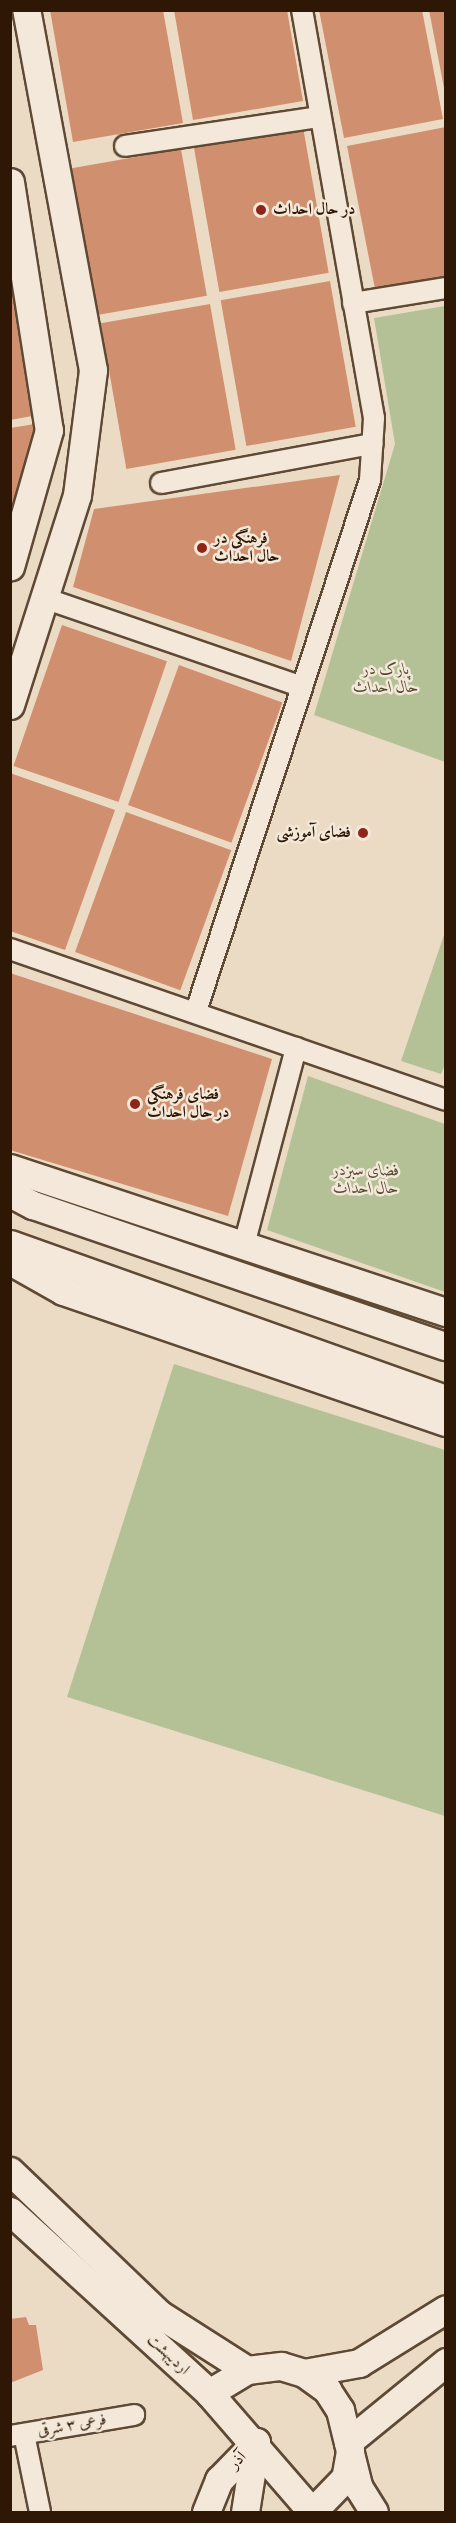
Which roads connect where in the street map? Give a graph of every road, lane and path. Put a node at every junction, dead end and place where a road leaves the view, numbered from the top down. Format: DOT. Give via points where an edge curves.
graph roads {
  1 [pos="26,10"];
  2 [pos="302,10"];
  3 [pos="321,117"];
  4 [pos="125,146"];
  5 [pos="10,182"];
  6 [pos="446,288"];
  7 [pos="353,303"];
  8 [pos="372,444"];
  9 [pos="161,483"];
  10 [pos="10,567"];
  11 [pos="44,598"];
  12 [pos="302,687"];
  13 [pos="10,705"];
  14 [pos="10,949"];
  15 [pos="196,1011"];
  16 [pos="296,1048"];
  17 [pos="446,1100"];
  18 [pos="10,1168"];
  19 [pos="10,1193"];
  20 [pos="10,1244"];
  21 [pos="244,1245"];
  22 [pos="10,1262"];
  23 [pos="446,1312"];
  24 [pos="446,1346"];
  25 [pos="446,1399"];
  26 [pos="446,1422"];
  27 [pos="10,2171"];
  28 [pos="10,2211"];
  29 [pos="446,2309"];
  30 [pos="446,2362"];
  31 [pos="247,2370"];
  32 [pos="304,2373"];
  33 [pos="208,2393"];
  34 [pos="134,2415"];
  35 [pos="17,2435"];
  36 [pos="256,2442"];
  37 [pos="349,2446"];
  38 [pos="40,2512"];
  39 [pos="206,2512"];
  40 [pos="245,2512"];
  41 [pos="312,2512"];
  42 [pos="374,2512"];
  1 -- 11 [label="street" via="93,370 77,495"];
  2 -- 3 [label="street"];
  3 -- 4 [label="street"];
  3 -- 7 [label="street"];
  5 -- 10 [label="street" via="49,430"];
  6 -- 7 [label="street"];
  7 -- 8 [label="street" via="374,418"];
  8 -- 9 [label="street"];
  8 -- 12 [label="street" via="370,480"];
  11 -- 12 [label="street"];
  11 -- 13 [label="street"];
  12 -- 15 [label="street"];
  14 -- 15 [label="street"];
  15 -- 16 [label="street"];
  16 -- 17 [label="street"];
  16 -- 21 [label="street"];
  18 -- 21 [label="street"];
  19 -- 24 [label="street" via="33,1205"];
  20 -- 25 [label="street"];
  21 -- 23 [label="street"];
  22 -- 26 [label="street" via="63,1291"];
  27 -- 31 [label="street" via="159,2314"];
  28 -- 33 [label="street, اردیبهشت"];
  29 -- 32 [label="street" via="359,2363"];
  30 -- 37 [label="street"];
  31 -- 32 [label="street" via="281,2366"];
  31 -- 33 [label="street"];
  32 -- 37 [label="street" via="340,2410"];
  33 -- 36 [label="street, اردیبهشت"];
  34 -- 35 [label="street, فرعی ۳ شرقی"];
  35 -- 38 [label="street"];
  36 -- 39 [label="street, آذر" via="219,2480"];
  36 -- 40 [label="street, آذر"];
  36 -- 41 [label="street, اردیبهشت"];
  37 -- 41 [label="street" via="345,2478"];
  37 -- 42 [label="street" via="359,2488"];
}
